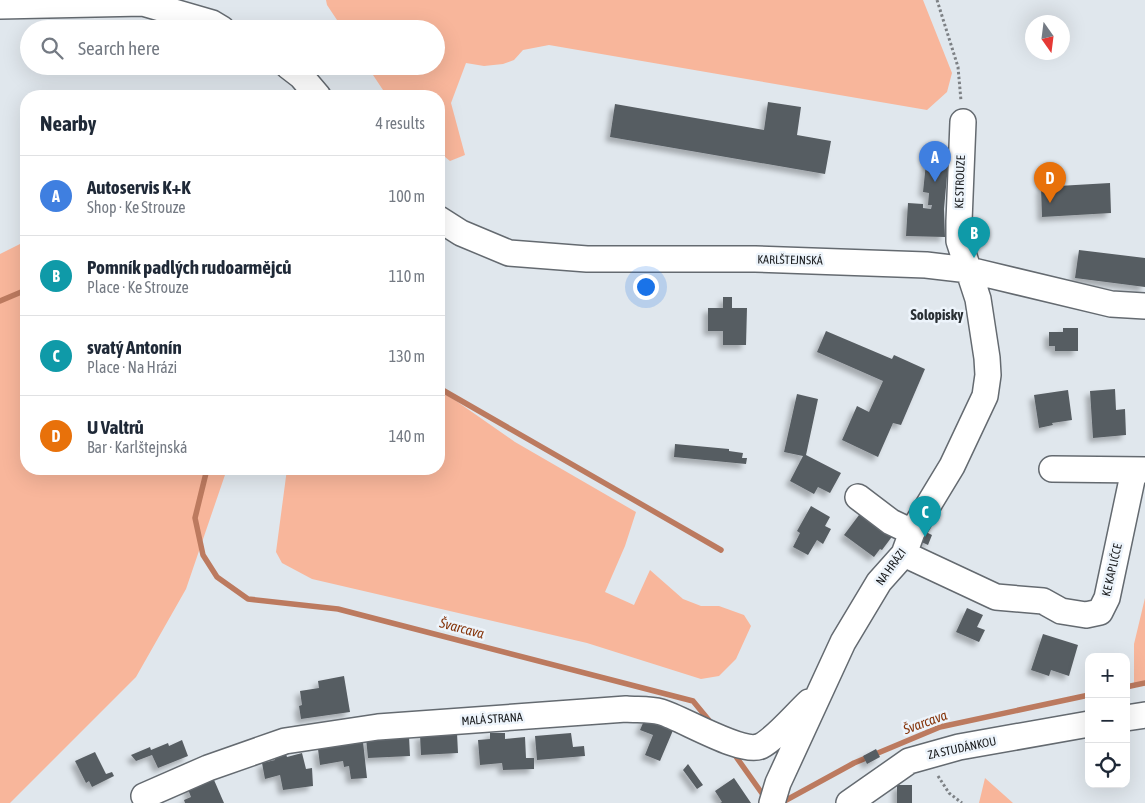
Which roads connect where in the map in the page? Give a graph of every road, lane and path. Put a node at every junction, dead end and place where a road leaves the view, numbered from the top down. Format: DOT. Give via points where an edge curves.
graph roads {
  1 [pos="937,0"];
  2 [pos="143,1"];
  3 [pos="0,6"];
  4 [pos="200,20"];
  5 [pos="300,75"];
  6 [pos="313,90"];
  7 [pos="963,122"];
  8 [pos="445,223"];
  9 [pos="969,270"];
  10 [pos="1145,306"];
  11 [pos="1052,469"];
  12 [pos="1139,470"];
  13 [pos="858,497"];
  14 [pos="908,543"];
  15 [pos="821,689"];
  16 [pos="1145,714"];
  17 [pos="1130,717"];
  18 [pos="1085,725"];
  19 [pos="775,793"];
  20 [pos="949,793"];
  21 [pos="144,796"];
  22 [pos="849,803"];
  23 [pos="962,803"];
  1 -- 7 [label="path" via="958,67"];
  2 -- 3 [label="street"];
  2 -- 4 [label="street"];
  5 -- 6 [label="street"];
  7 -- 9 [label="street, KE STROUZE" via="959,220 960,241"];
  8 -- 9 [label="street, KARLŠTEJNSKÁ" via="509,253 587,259 847,261"];
  9 -- 10 [label="street, KARLŠTEJNSKÁ" via="1111,304"];
  9 -- 14 [label="street, NA HRÁZI" via="978,299 987,358 984,396 952,466"];
  11 -- 12 [label="street, KE KAPLIČCE"];
  12 -- 14 [label="street, KE KAPLIČCE" via="1107,598 1100,612 1086,615 1061,611 1043,601 996,597"];
  13 -- 14 [label="street" via="891,522"];
  14 -- 15 [label="street, NA HRÁZI" via="879,582 843,642"];
  15 -- 19 [label="street, NA HRÁZI"];
  15 -- 21 [label="street, MALÁ STRANA" via="777,733 761,746 749,748 660,712 626,709 378,727 285,741 208,768"];
  16 -- 17 [label="street"];
  18 -- 22 [label="street, ZA STUDÁNKOU" via="959,747 908,761"];
  20 -- 23 [label="path"];
}
